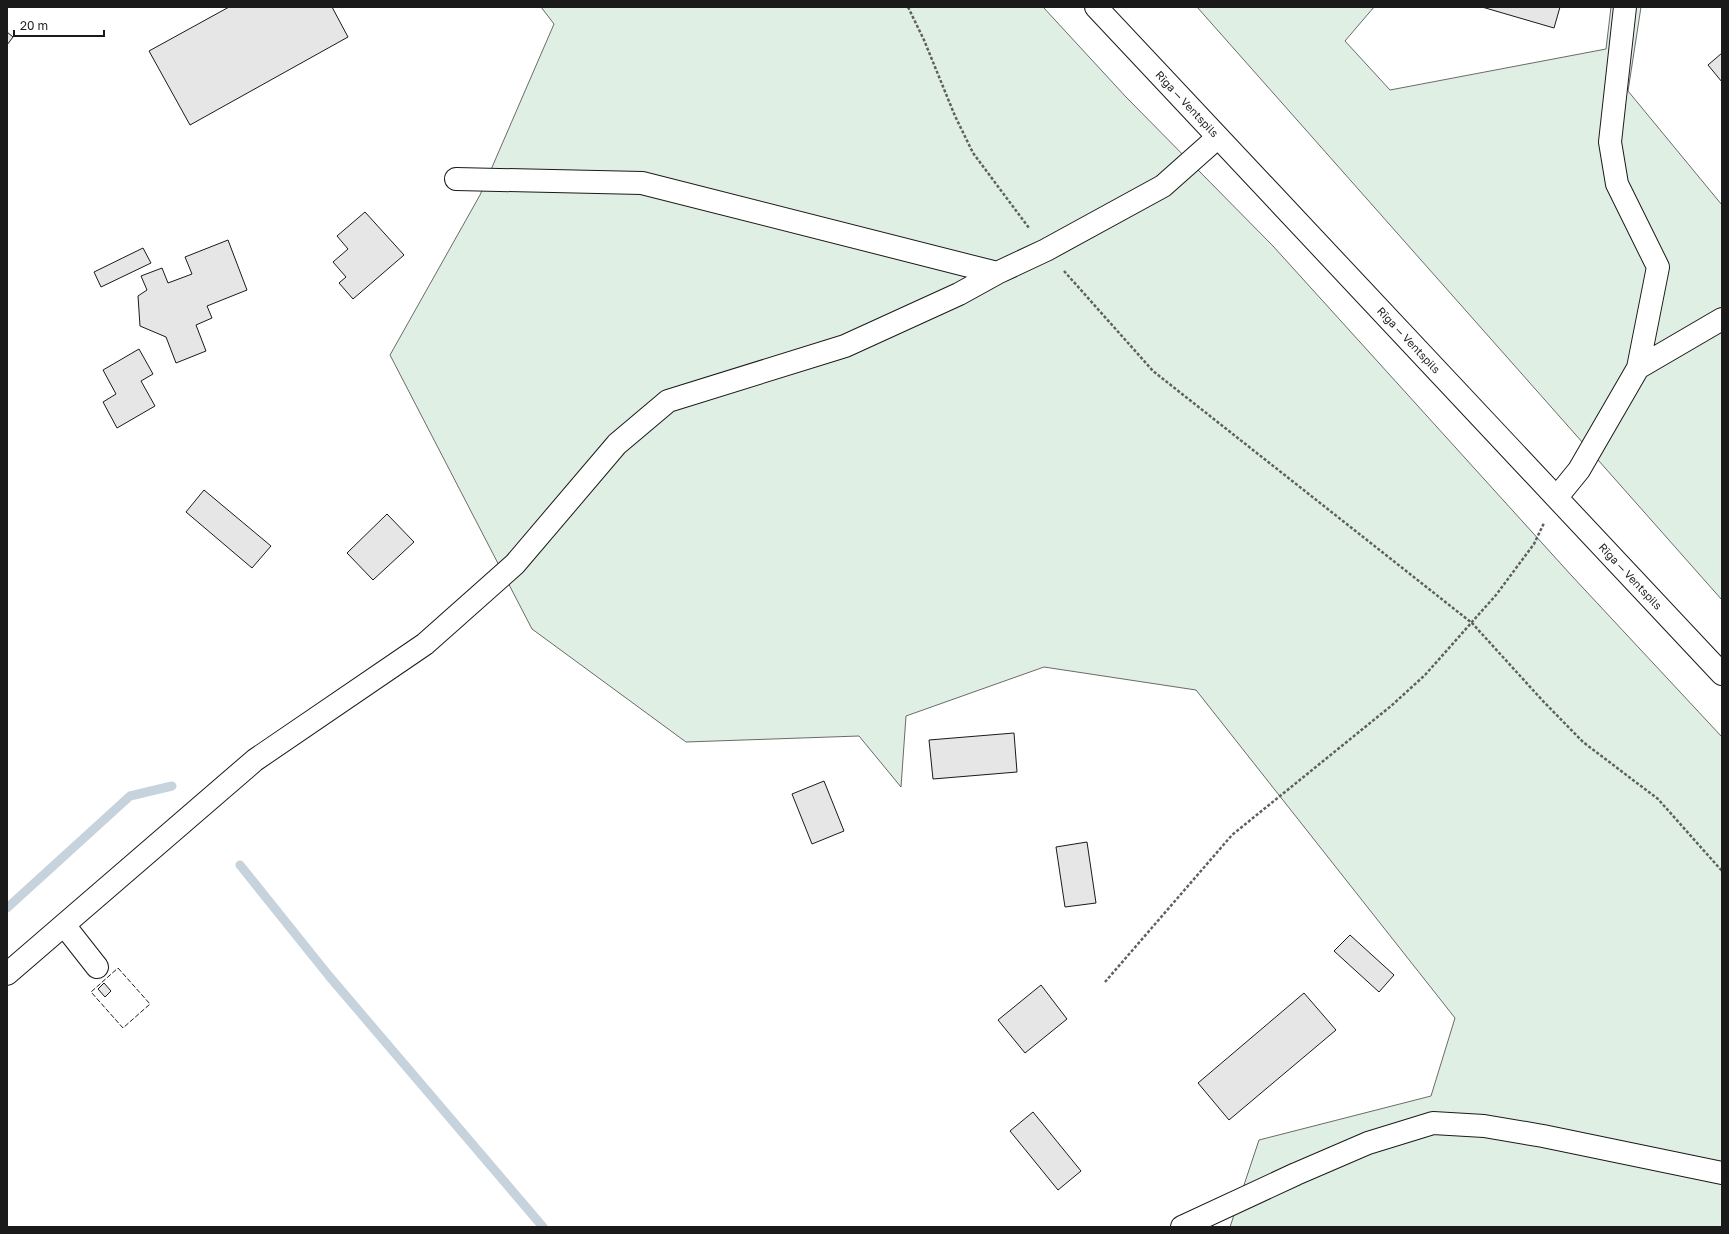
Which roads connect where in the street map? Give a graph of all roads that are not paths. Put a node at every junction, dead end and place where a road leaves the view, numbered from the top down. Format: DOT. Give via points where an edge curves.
graph roads {
  1 [pos="1096,7"];
  2 [pos="1625,7"];
  3 [pos="1217,138"];
  4 [pos="456,179"];
  5 [pos="997,273"];
  6 [pos="1722,319"];
  7 [pos="1638,368"];
  8 [pos="1557,497"];
  9 [pos="1722,674"];
  10 [pos="64,925"];
  11 [pos="97,967"];
  12 [pos="7,974"];
  13 [pos="1722,1173"];
  14 [pos="1182,1227"];
  1 -- 3 [label="main road, Rīga — Ventspils"];
  2 -- 7 [label="main road" via="1610,142 1617,184 1658,267"];
  3 -- 5 [label="main road" via="1163,186 1046,250"];
  3 -- 8 [label="main road, Rīga — Ventspils"];
  4 -- 5 [label="main road" via="642,183"];
  5 -- 10 [label="main road" via="958,294 845,346 668,401 617,444 515,564 425,644 255,760"];
  6 -- 7 [label="main road"];
  7 -- 8 [label="main road" via="1579,470"];
  8 -- 9 [label="main road, Rīga — Ventspils"];
  10 -- 11 [label="main road"];
  10 -- 12 [label="main road"];
  13 -- 14 [label="main road" via="1484,1126 1433,1123 1368,1143"];
}
